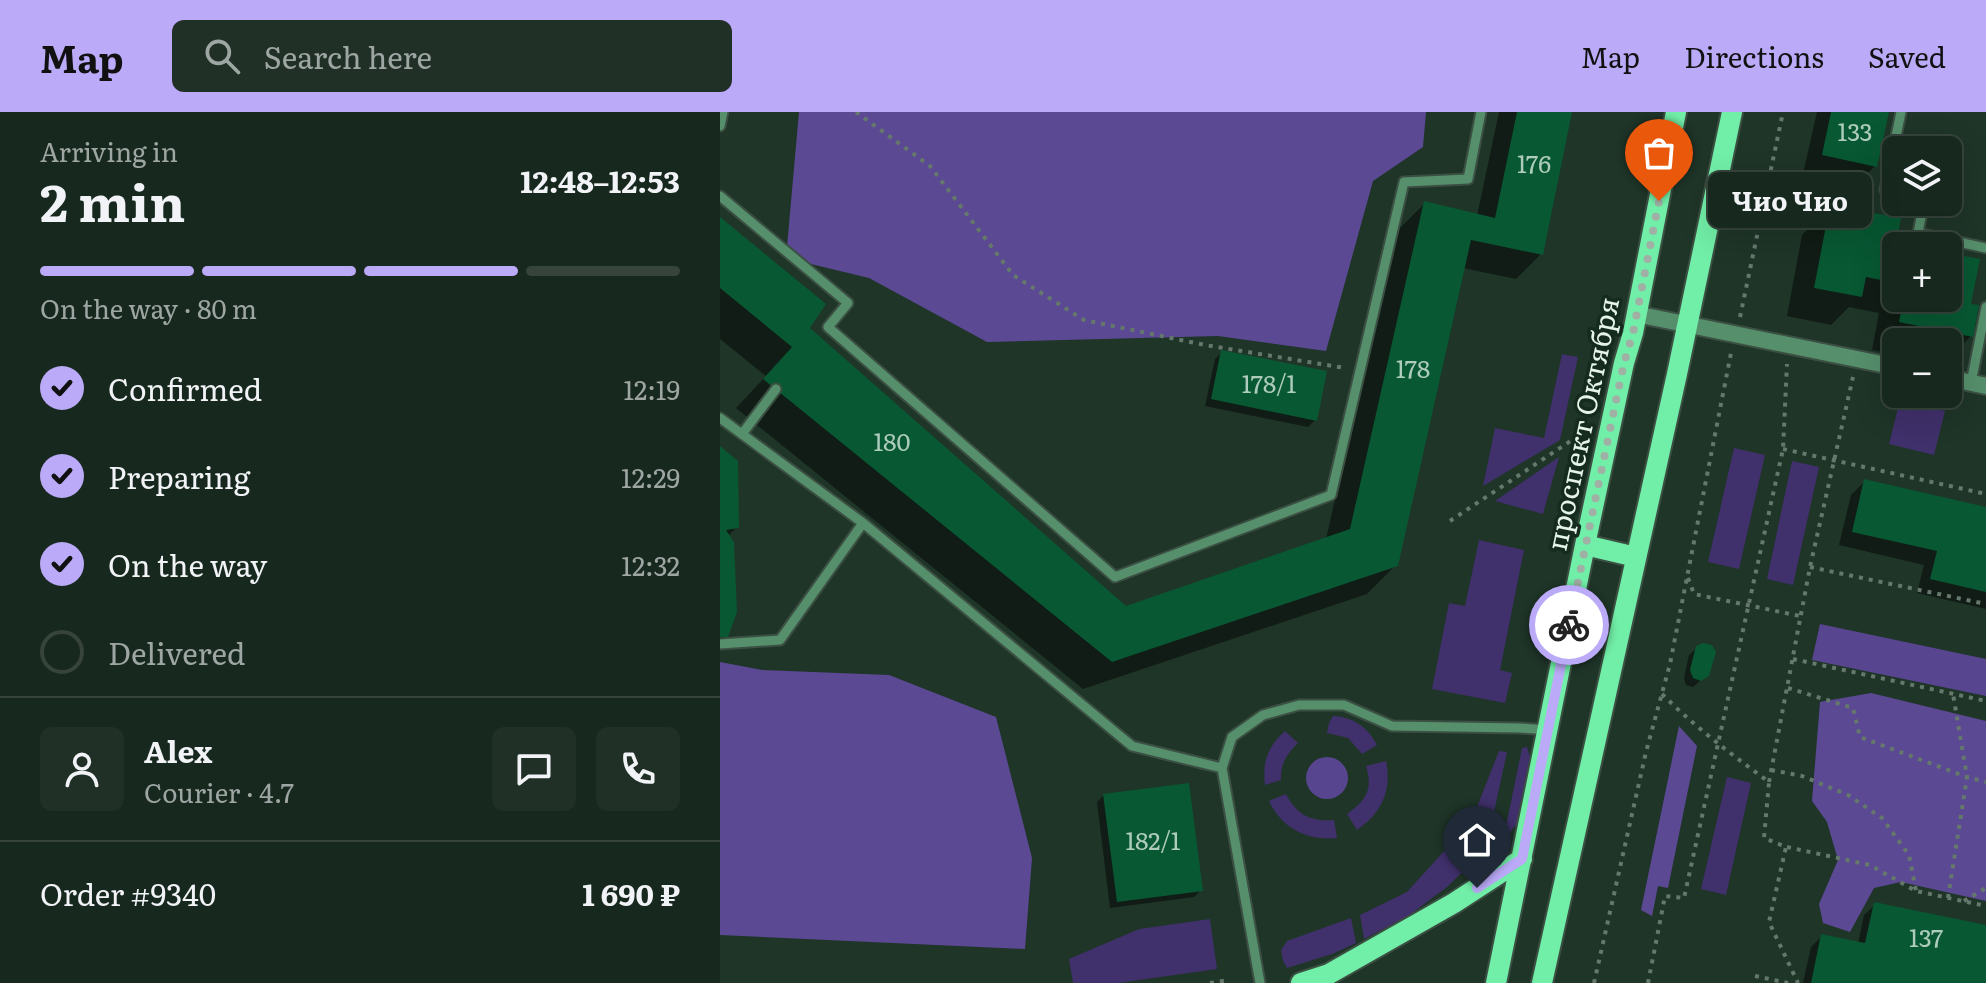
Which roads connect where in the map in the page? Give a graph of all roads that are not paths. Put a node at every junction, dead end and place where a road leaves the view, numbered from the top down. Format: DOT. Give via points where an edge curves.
graph roads {
  1 [pos="723,112"];
  2 [pos="1481,112"];
  3 [pos="1676,112"];
  4 [pos="1732,112"];
  5 [pos="1901,112"];
  6 [pos="720,126"];
  7 [pos="1896,136"];
  8 [pos="720,196"];
  9 [pos="1921,216"];
  10 [pos="1986,248"];
  11 [pos="1986,307"];
  12 [pos="1636,314"];
  13 [pos="1687,324"];
  14 [pos="1882,364"];
  15 [pos="1978,384"];
  16 [pos="776,389"];
  17 [pos="720,418"];
  18 [pos="742,434"];
  19 [pos="863,523"];
  20 [pos="1585,545"];
  21 [pos="1636,557"];
  22 [pos="720,644"];
  23 [pos="1548,730"];
  24 [pos="1222,768"];
  25 [pos="1522,859"];
  26 [pos="1260,983"];
  27 [pos="1301,983"];
  28 [pos="1496,983"];
  29 [pos="1542,983"];
  1 -- 6 [label="lane"];
  2 -- 8 [label="lane" via="1468,179 1404,182 1331,495 1115,577 828,327 848,303"];
  3 -- 12 [label="main road, проспект Октября"];
  4 -- 13 [label="main road"];
  5 -- 7 [label="lane"];
  9 -- 10 [label="lane" via="1918,233"];
  11 -- 15 [label="lane"];
  12 -- 13 [label="street"];
  12 -- 20 [label="main road, проспект Октября"];
  13 -- 14 [label="street"];
  13 -- 21 [label="main road"];
  16 -- 18 [label="lane"];
  17 -- 18 [label="lane"];
  18 -- 19 [label="lane"];
  19 -- 22 [label="lane" via="780,640"];
  19 -- 24 [label="lane" via="1132,746"];
  20 -- 21 [label="main road"];
  20 -- 23 [label="main road, проспект Октября"];
  21 -- 29 [label="main road"];
  23 -- 24 [label="lane" via="1392,726 1344,705 1299,705 1263,715 1232,737"];
  23 -- 25 [label="main road, проспект Октября"];
  24 -- 26 [label="lane"];
  25 -- 27 [label="main road" via="1329,974"];
  25 -- 28 [label="main road, проспект Октября"];
}
